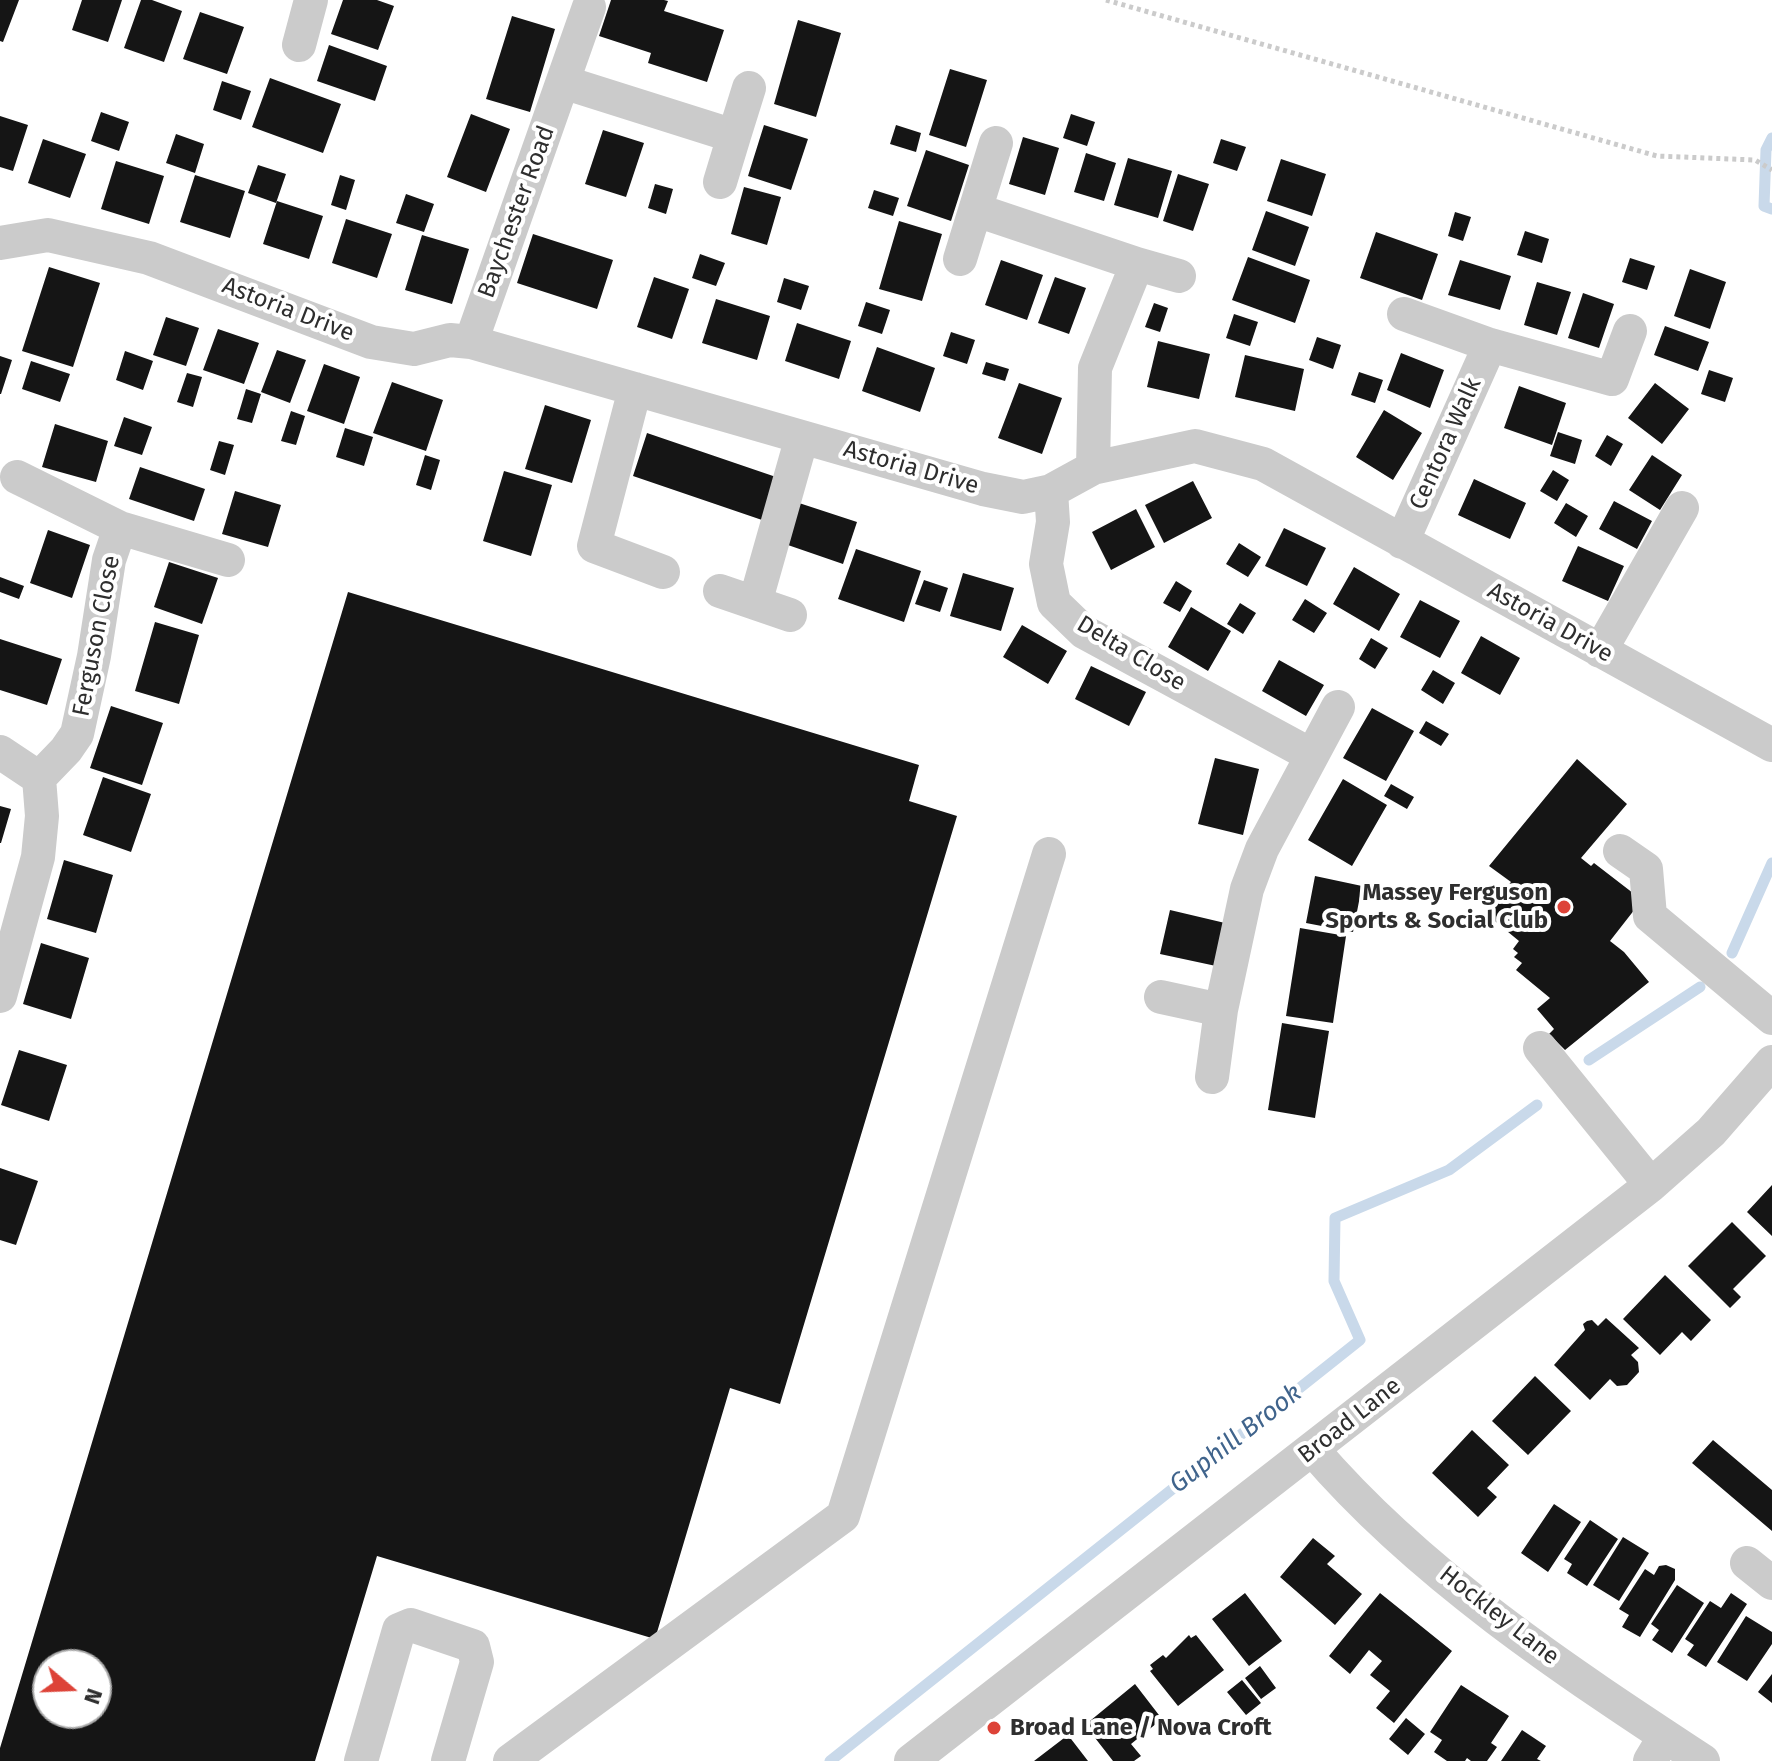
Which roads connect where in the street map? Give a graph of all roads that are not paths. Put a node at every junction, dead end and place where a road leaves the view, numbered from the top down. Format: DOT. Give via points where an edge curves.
graph roads {
  1 [pos="311,0"];
  2 [pos="589,7"];
  3 [pos="299,45"];
  4 [pos="563,82"];
  5 [pos="749,88"];
  6 [pos="734,136"];
  7 [pos="996,143"];
  8 [pos="720,182"];
  9 [pos="976,210"];
  10 [pos="0,243"];
  11 [pos="960,259"];
  12 [pos="1137,264"];
  13 [pos="1179,276"];
  14 [pos="1404,314"];
  15 [pos="1630,331"];
  16 [pos="471,342"];
  17 [pos="1490,345"];
  18 [pos="635,389"];
  19 [pos="802,437"];
  20 [pos="1093,468"];
  21 [pos="17,477"];
  22 [pos="1051,491"];
  23 [pos="1682,508"];
  24 [pos="120,528"];
  25 [pos="1402,542"];
  26 [pos="228,560"];
  27 [pos="663,572"];
  28 [pos="720,591"];
  29 [pos="755,603"];
  30 [pos="790,615"];
  31 [pos="1600,651"];
  32 [pos="1338,707"];
  33 [pos="1772,745"];
  34 [pos="0,752"];
  35 [pos="1311,755"];
  36 [pos="39,778"];
  37 [pos="1620,851"];
  38 [pos="1049,854"];
  39 [pos="0,996"];
  40 [pos="1161,997"];
  41 [pos="1221,1010"];
  42 [pos="1772,1018"];
  43 [pos="1540,1048"];
  44 [pos="1772,1062"];
  45 [pos="1212,1077"];
  46 [pos="1651,1185"];
  47 [pos="1313,1450"];
  48 [pos="1658,1749"];
  49 [pos="361,1761"];
  50 [pos="448,1761"];
  51 [pos="510,1761"];
  52 [pos="911,1761"];
  53 [pos="1703,1761"];
  1 -- 3 [label="street"];
  2 -- 4 [label="street, Baychester Road"];
  4 -- 6 [label="street"];
  4 -- 16 [label="street, Baychester Road"];
  5 -- 6 [label="street"];
  6 -- 8 [label="street"];
  7 -- 9 [label="street"];
  9 -- 11 [label="street"];
  9 -- 12 [label="street"];
  10 -- 16 [label="street, Astoria Drive" via="48,235 149,258 371,342 414,349 450,340"];
  12 -- 13 [label="street"];
  12 -- 20 [label="street" via="1095,368"];
  14 -- 17 [label="street"];
  15 -- 17 [label="street" via="1612,379"];
  16 -- 18 [label="street, Astoria Drive"];
  17 -- 25 [label="street, Centora Walk"];
  18 -- 19 [label="street, Astoria Drive"];
  18 -- 27 [label="street" via="594,546"];
  19 -- 22 [label="street, Astoria Drive" via="983,489 1023,497"];
  19 -- 29 [label="street"];
  20 -- 22 [label="street, Astoria Drive"];
  20 -- 25 [label="street, Astoria Drive" via="1195,446 1263,464"];
  21 -- 24 [label="street, Ferguson Close"];
  22 -- 35 [label="street, Delta Close" via="1053,522 1046,564 1054,603 1084,632"];
  23 -- 31 [label="street"];
  24 -- 26 [label="street, Ferguson Close"];
  24 -- 36 [label="street, Ferguson Close" via="109,560 77,734"];
  25 -- 31 [label="street, Astoria Drive"];
  28 -- 29 [label="street"];
  29 -- 30 [label="street"];
  31 -- 33 [label="street, Astoria Drive"];
  32 -- 35 [label="street"];
  34 -- 36 [label="street"];
  35 -- 41 [label="street" via="1247,889"];
  36 -- 39 [label="street" via="38,857"];
  37 -- 42 [label="street" via="1646,869 1650,916"];
  38 -- 51 [label="street" via="843,1516"];
  40 -- 41 [label="street"];
  41 -- 45 [label="street"];
  43 -- 46 [label="street"];
  44 -- 46 [label="street, Broad Lane" via="1711,1132"];
  46 -- 47 [label="street, Broad Lane"];
  47 -- 48 [label="street, Hockley Lane" via="1395,1534 1580,1679"];
  47 -- 52 [label="street, Broad Lane"];
  48 -- 53 [label="street, Hockley Lane"];
  49 -- 50 [label="street" via="399,1630 411,1625 473,1646 477,1662"];
}
